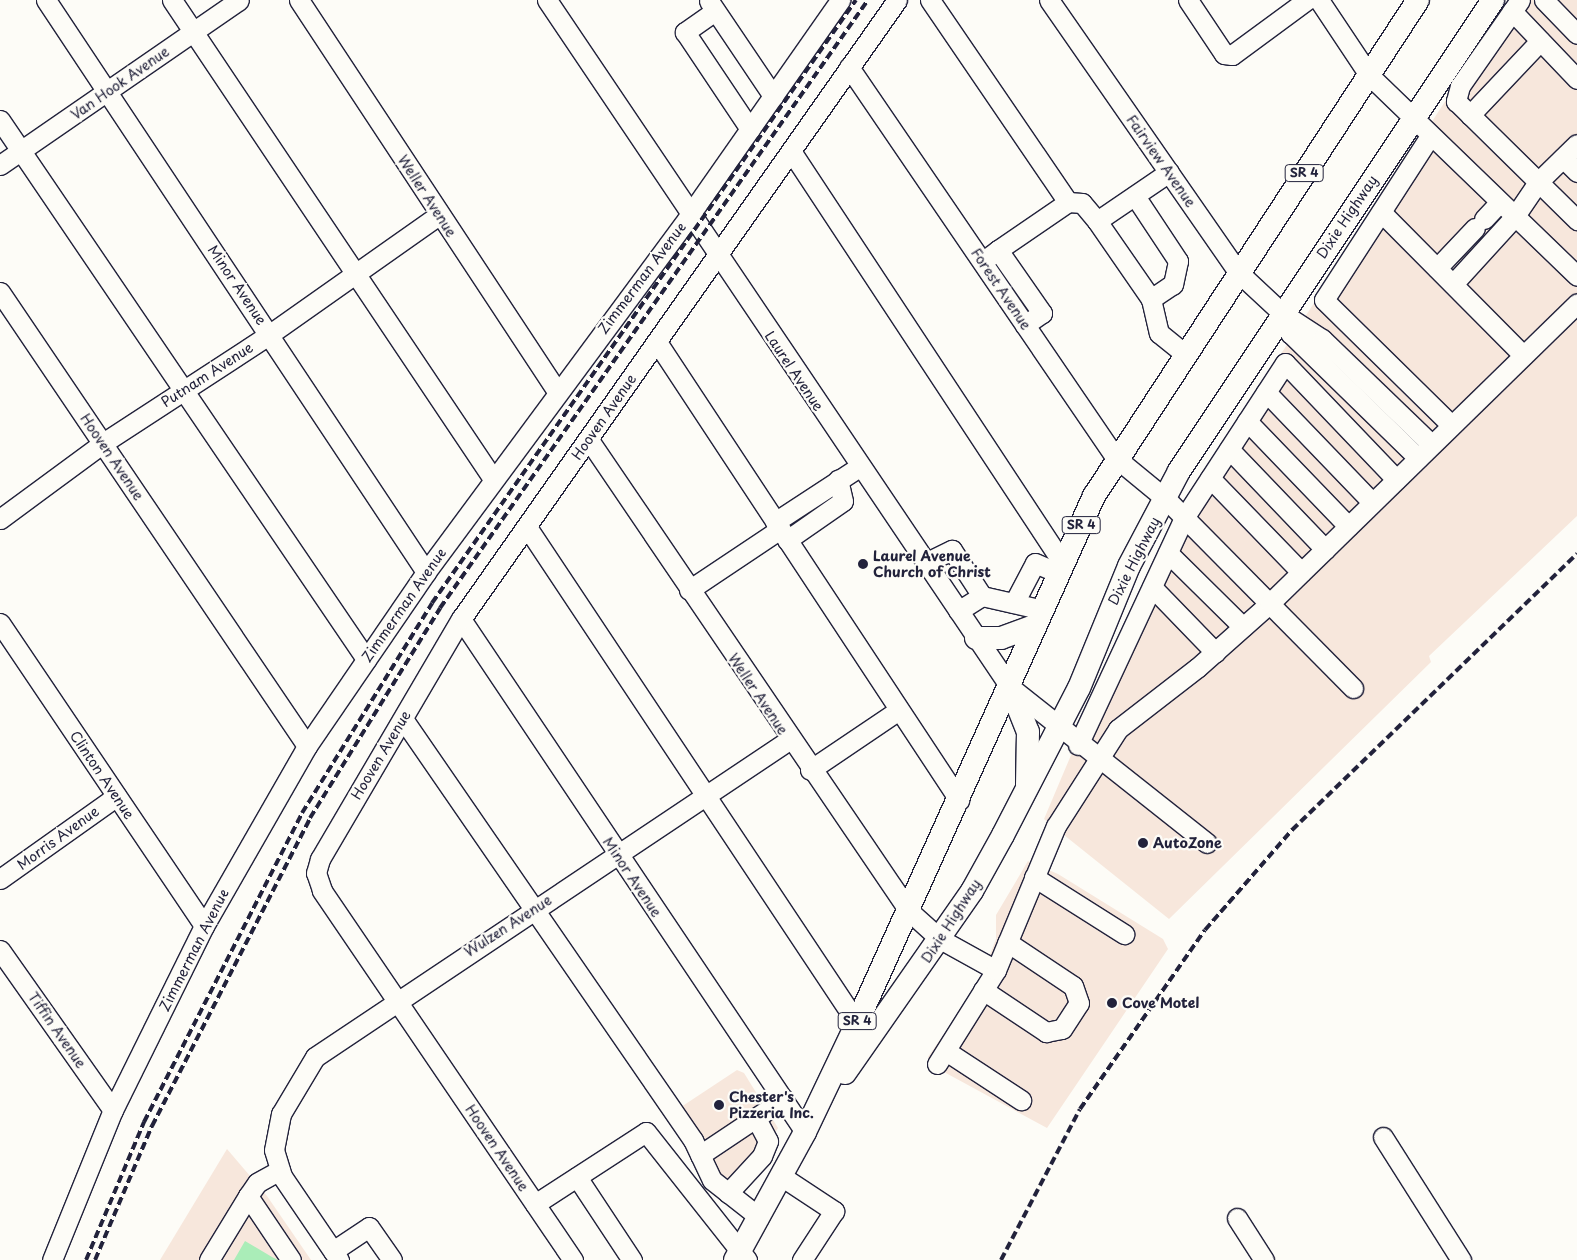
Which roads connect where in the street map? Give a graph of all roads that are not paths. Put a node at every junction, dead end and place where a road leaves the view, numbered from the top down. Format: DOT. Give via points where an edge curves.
graph roads {
  1 [pos="46,0"];
  2 [pos="172,0"];
  3 [pos="239,0"];
  4 [pos="299,0"];
  5 [pos="547,0"];
  6 [pos="840,0"];
  7 [pos="897,0"];
  8 [pos="930,0"];
  9 [pos="1049,0"];
  10 [pos="1188,0"];
  11 [pos="1307,0"];
  12 [pos="1319,0"];
  13 [pos="1418,0"];
  14 [pos="1480,0"];
  15 [pos="1493,0"];
  16 [pos="1544,0"];
  17 [pos="712,5"];
  18 [pos="1516,6"];
  19 [pos="194,32"];
  20 [pos="1577,34"];
  21 [pos="1540,41"];
  22 [pos="849,67"];
  23 [pos="1448,70"];
  24 [pos="1369,75"];
  25 [pos="1577,79"];
  26 [pos="108,91"];
  27 [pos="773,96"];
  28 [pos="1470,115"];
  29 [pos="0,120"];
  30 [pos="1414,120"];
  31 [pos="750,129"];
  32 [pos="1430,136"];
  33 [pos="1577,144"];
  34 [pos="20,151"];
  35 [pos="791,151"];
  36 [pos="1563,158"];
  37 [pos="0,165"];
  38 [pos="1169,172"];
  39 [pos="1577,172"];
  40 [pos="1538,182"];
  41 [pos="1135,196"];
  42 [pos="1068,202"];
  43 [pos="1500,202"];
  44 [pos="1381,212"];
  45 [pos="439,215"];
  46 [pos="689,216"];
  47 [pos="1515,216"];
  48 [pos="1577,220"];
  49 [pos="1097,222"];
  50 [pos="998,250"];
  51 [pos="717,257"];
  52 [pos="982,261"];
  53 [pos="1437,268"];
  54 [pos="1238,272"];
  55 [pos="356,274"];
  56 [pos="1577,276"];
  57 [pos="1453,284"];
  58 [pos="0,292"];
  59 [pos="1151,299"];
  60 [pos="1577,303"];
  61 [pos="1282,313"];
  62 [pos="1025,325"];
  63 [pos="270,334"];
  64 [pos="657,342"];
  65 [pos="1184,353"];
  66 [pos="1523,356"];
  67 [pos="1357,384"];
  68 [pos="184,390"];
  69 [pos="557,391"];
  70 [pos="1266,392"];
  71 [pos="1247,420"];
  72 [pos="1451,425"];
  73 [pos="589,440"];
  74 [pos="103,443"];
  75 [pos="1432,444"];
  76 [pos="1229,449"];
  77 [pos="1116,458"];
  78 [pos="1418,458"];
  79 [pos="859,466"];
  80 [pos="1210,478"];
  81 [pos="493,479"];
  82 [pos="1396,479"];
  83 [pos="1166,499"];
  84 [pos="1372,502"];
  85 [pos="1184,518"];
  86 [pos="0,519"];
  87 [pos="1348,526"];
  88 [pos="527,527"];
  89 [pos="781,530"];
  90 [pos="1325,549"];
  91 [pos="1168,553"];
  92 [pos="925,563"];
  93 [pos="1061,568"];
  94 [pos="426,572"];
  95 [pos="1301,572"];
  96 [pos="1152,588"];
  97 [pos="689,590"];
  98 [pos="982,596"];
  99 [pos="1014,603"];
  100 [pos="1270,603"];
  101 [pos="958,611"];
  102 [pos="1040,617"];
  103 [pos="461,619"];
  104 [pos="0,623"];
  105 [pos="1243,627"];
  106 [pos="976,638"];
  107 [pos="1215,652"];
  108 [pos="366,659"];
  109 [pos="1010,687"];
  110 [pos="1353,688"];
  111 [pos="899,710"];
  112 [pos="403,718"];
  113 [pos="1058,730"];
  114 [pos="789,740"];
  115 [pos="307,746"];
  116 [pos="1078,746"];
  117 [pos="1100,762"];
  118 [pos="810,770"];
  119 [pos="1027,788"];
  120 [pos="117,796"];
  121 [pos="704,796"];
  122 [pos="959,800"];
  123 [pos="1207,842"];
  124 [pos="616,855"];
  125 [pos="1034,876"];
  126 [pos="0,879"];
  127 [pos="533,909"];
  128 [pos="909,911"];
  129 [pos="204,926"];
  130 [pos="1124,934"];
  131 [pos="940,939"];
  132 [pos="1007,942"];
  133 [pos="0,950"];
  134 [pos="996,970"];
  135 [pos="984,990"];
  136 [pos="395,1000"];
  137 [pos="856,1023"];
  138 [pos="784,1099"];
  139 [pos="1021,1100"];
  140 [pos="114,1110"];
  141 [pos="756,1118"];
  142 [pos="806,1132"];
  143 [pos="1383,1137"];
  144 [pos="700,1155"];
  145 [pos="280,1170"];
  146 [pos="781,1176"];
  147 [pos="577,1177"];
  148 [pos="728,1193"];
  149 [pos="248,1196"];
  150 [pos="535,1204"];
  151 [pos="759,1218"];
  152 [pos="1237,1218"];
  153 [pos="336,1255"];
  154 [pos="741,1257"];
  155 [pos="52,1260"];
  156 [pos="208,1260"];
  157 [pos="291,1260"];
  158 [pos="392,1260"];
  159 [pos="573,1260"];
  160 [pos="632,1260"];
  161 [pos="802,1260"];
  162 [pos="1264,1260"];
  163 [pos="1461,1260"];
  1 -- 26 [label="street, Minor Avenue"];
  2 -- 19 [label="street"];
  3 -- 19 [label="street, Van Hook Avenue"];
  4 -- 45 [label="street, Weller Avenue"];
  5 -- 46 [label="street, Laurel Avenue"];
  6 -- 27 [label="street, Zimmerman Avenue"];
  7 -- 22 [label="street"];
  8 -- 42 [label="street"];
  9 -- 38 [label="street, Fairview Avenue"];
  10 -- 11 [label="street" via="1224,54 1232,55"];
  12 -- 24 [label="street"];
  13 -- 24 [label="main road, Dixie Highway / SR 4"];
  14 -- 23 [label="street, Dixie Highway"];
  15 -- 23 [label="main road, SR 4"];
  16 -- 20 [label="street"];
  17 -- 27 [label="street"];
  17 -- 31 [label="street" via="685,32"];
  18 -- 21 [label="street"];
  18 -- 28 [label="street" via="1460,86 1456,101"];
  19 -- 26 [label="street, Van Hook Avenue"];
  19 -- 55 [label="street"];
  21 -- 25 [label="street"];
  21 -- 28 [label="street"];
  22 -- 35 [label="street"];
  22 -- 52 [label="street, Forest Avenue"];
  23 -- 30 [label="main road, Dixie Highway / SR 4"];
  24 -- 30 [label="street"];
  24 -- 54 [label="main road, Dixie Highway / SR 4"];
  26 -- 34 [label="street, Van Hook Avenue"];
  26 -- 63 [label="street, Minor Avenue"];
  27 -- 31 [label="street, Zimmerman Avenue"];
  28 -- 40 [label="street"];
  29 -- 34 [label="street"];
  30 -- 32 [label="street"];
  30 -- 61 [label="main road, Dixie Highway / SR 4"];
  31 -- 46 [label="street, Zimmerman Avenue"];
  32 -- 43 [label="street"];
  32 -- 44 [label="street"];
  33 -- 36 [label="street"];
  34 -- 37 [label="street, Van Hook Avenue"];
  34 -- 68 [label="street"];
  35 -- 51 [label="street"];
  35 -- 93 [label="street"];
  36 -- 39 [label="street"];
  36 -- 40 [label="street"];
  38 -- 41 [label="street"];
  38 -- 54 [label="street, Fairview Avenue"];
  40 -- 47 [label="street"];
  40 -- 48 [label="street"];
  41 -- 49 [label="street"];
  41 -- 59 [label="street" via="1178,261 1173,284"];
  42 -- 49 [label="street" via="1082,203"];
  42 -- 50 [label="street"];
  43 -- 47 [label="street"];
  43 -- 53 [label="street"];
  44 -- 53 [label="street"];
  44 -- 72 [label="street" via="1324,300"];
  45 -- 55 [label="street, Putnam Avenue"];
  45 -- 69 [label="street, Weller Avenue"];
  46 -- 51 [label="street, Laurel Avenue"];
  46 -- 69 [label="street, Zimmerman Avenue"];
  47 -- 56 [label="street"];
  47 -- 57 [label="street"];
  49 -- 59 [label="street"];
  50 -- 52 [label="street"];
  50 -- 62 [label="street" via="1042,313"];
  51 -- 64 [label="street, Hooven Avenue"];
  51 -- 79 [label="street, Laurel Avenue"];
  52 -- 62 [label="street, Forest Avenue"];
  53 -- 57 [label="street"];
  54 -- 61 [label="street, Fairview Avenue"];
  54 -- 65 [label="main road, Dixie Highway / SR 4"];
  55 -- 63 [label="street, Putnam Avenue"];
  55 -- 81 [label="street"];
  57 -- 66 [label="street"];
  58 -- 74 [label="street, Hooven Avenue"];
  59 -- 65 [label="street" via="1159,332"];
  60 -- 66 [label="street"];
  61 -- 67 [label="street" via="1290,333"];
  61 -- 83 [label="main road, Dixie Highway / SR 4" via="1200,438"];
  62 -- 77 [label="street, Forest Avenue"];
  63 -- 68 [label="street, Putnam Avenue"];
  63 -- 94 [label="street, Minor Avenue"];
  64 -- 73 [label="street, Hooven Avenue"];
  64 -- 89 [label="street"];
  65 -- 77 [label="main road, Dixie Highway / SR 4"];
  66 -- 72 [label="street"];
  67 -- 75 [label="street"];
  67 -- 78 [label="street"];
  68 -- 74 [label="street, Putnam Avenue"];
  68 -- 108 [label="street"];
  69 -- 81 [label="street, Zimmerman Avenue"];
  70 -- 71 [label="street"];
  70 -- 82 [label="street" via="1285,363"];
  70 -- 84 [label="street"];
  71 -- 76 [label="street"];
  71 -- 87 [label="street"];
  72 -- 75 [label="street"];
  73 -- 88 [label="street, Hooven Avenue"];
  73 -- 97 [label="street, Weller Avenue"];
  74 -- 86 [label="street, Putnam Avenue"];
  74 -- 115 [label="street, Hooven Avenue"];
  75 -- 78 [label="street"];
  76 -- 80 [label="street"];
  76 -- 90 [label="street"];
  77 -- 83 [label="street, Forest Avenue"];
  77 -- 93 [label="main road, Dixie Highway / SR 4"];
  78 -- 82 [label="street"];
  79 -- 89 [label="street"];
  79 -- 92 [label="street, Laurel Avenue"];
  80 -- 85 [label="street"];
  80 -- 95 [label="street"];
  81 -- 94 [label="street, Zimmerman Avenue"];
  82 -- 84 [label="street"];
  83 -- 85 [label="street, Forest Avenue"];
  83 -- 113 [label="main road, Dixie Highway / SR 4" via="1129,566"];
  84 -- 87 [label="street"];
  85 -- 91 [label="street"];
  85 -- 100 [label="street, Forest Avenue"];
  87 -- 90 [label="street"];
  88 -- 103 [label="street, Hooven Avenue"];
  88 -- 121 [label="street"];
  89 -- 97 [label="street"];
  89 -- 111 [label="street"];
  90 -- 95 [label="street"];
  91 -- 96 [label="street"];
  91 -- 105 [label="street"];
  92 -- 98 [label="street" via="952,550"];
  92 -- 101 [label="street, Laurel Avenue"];
  93 -- 99 [label="street" via="1035,563"];
  93 -- 102 [label="main road, Dixie Highway / SR 4"];
  94 -- 108 [label="street, Zimmerman Avenue"];
  95 -- 100 [label="street"];
  96 -- 107 [label="street"];
  96 -- 116 [label="street"];
  97 -- 114 [label="street, Weller Avenue"];
  98 -- 99 [label="street"];
  98 -- 101 [label="street"];
  99 -- 102 [label="street"];
  100 -- 105 [label="street"];
  100 -- 110 [label="street, Forest Avenue"];
  101 -- 106 [label="street, Laurel Avenue"];
  102 -- 106 [label="main road" via="1001,638"];
  102 -- 109 [label="main road, Dixie Highway / SR 4"];
  103 -- 112 [label="street, Hooven Avenue"];
  103 -- 124 [label="street, Minor Avenue"];
  104 -- 120 [label="street, Clinton Avenue"];
  105 -- 107 [label="street"];
  106 -- 109 [label="street, Laurel Avenue"];
  107 -- 117 [label="street" via="1118,729"];
  108 -- 115 [label="street, Zimmerman Avenue"];
  109 -- 113 [label="street, Laurel Avenue"];
  109 -- 119 [label="main road" via="1028,732"];
  109 -- 122 [label="main road, Dixie Highway / SR 4"];
  111 -- 118 [label="street"];
  111 -- 122 [label="street"];
  112 -- 127 [label="street"];
  112 -- 136 [label="street, Hooven Avenue" via="320,858 316,873 322,890"];
  113 -- 116 [label="street, Laurel Avenue"];
  113 -- 119 [label="main road, Dixie Highway / SR 4"];
  114 -- 118 [label="street, Weller Avenue"];
  114 -- 121 [label="street, Wulzen Avenue"];
  115 -- 129 [label="street, Zimmerman Avenue"];
  116 -- 117 [label="street, Laurel Avenue"];
  117 -- 123 [label="street, Laurel Avenue"];
  117 -- 125 [label="street" via="1056,826"];
  118 -- 128 [label="street, Weller Avenue"];
  119 -- 131 [label="main road, Dixie Highway / SR 4" via="972,891"];
  120 -- 126 [label="street, Morris Avenue"];
  120 -- 129 [label="street, Clinton Avenue"];
  121 -- 124 [label="street, Wulzen Avenue"];
  121 -- 137 [label="street"];
  122 -- 128 [label="main road, Dixie Highway / SR 4"];
  124 -- 127 [label="street, Wulzen Avenue"];
  124 -- 138 [label="street, Minor Avenue"];
  125 -- 130 [label="street"];
  125 -- 132 [label="street"];
  127 -- 136 [label="street, Wulzen Avenue"];
  127 -- 144 [label="street"];
  128 -- 131 [label="street, Weller Avenue"];
  128 -- 137 [label="main road, Dixie Highway / SR 4"];
  129 -- 140 [label="street, Zimmerman Avenue"];
  131 -- 134 [label="street, Weller Avenue"];
  131 -- 142 [label="main road, Dixie Highway / SR 4"];
  132 -- 134 [label="street"];
  132 -- 135 [label="street" via="1073,986 1079,1003 1062,1029 1046,1032"];
  133 -- 140 [label="street, Tiffin Avenue"];
  134 -- 135 [label="street"];
  135 -- 139 [label="street" via="941,1058"];
  136 -- 145 [label="street, Wulzen Avenue" via="315,1057 281,1114 274,1150"];
  136 -- 150 [label="street, Hooven Avenue"];
  137 -- 142 [label="main road, Dixie Highway / SR 4"];
  138 -- 141 [label="street"];
  138 -- 142 [label="street, Minor Avenue"];
  140 -- 155 [label="street, Zimmerman Avenue"];
  141 -- 144 [label="street"];
  141 -- 148 [label="street" via="768,1141 762,1156"];
  142 -- 146 [label="main road, Dixie Highway / SR 4"];
  143 -- 163 [label="street"];
  144 -- 148 [label="street" via="712,1180"];
  145 -- 149 [label="street" via="257,1183"];
  145 -- 153 [label="street"];
  146 -- 151 [label="main road, Dixie Highway / SR 4"];
  146 -- 161 [label="street" via="834,1211"];
  147 -- 150 [label="street"];
  147 -- 154 [label="street" via="646,1132 715,1224 730,1236"];
  147 -- 160 [label="street"];
  148 -- 151 [label="street"];
  149 -- 156 [label="street"];
  149 -- 157 [label="street"];
  150 -- 159 [label="street, Hooven Avenue"];
  151 -- 154 [label="main road, Dixie Highway / SR 4"];
  152 -- 162 [label="street"];
  153 -- 158 [label="street" via="369,1227"];
}
